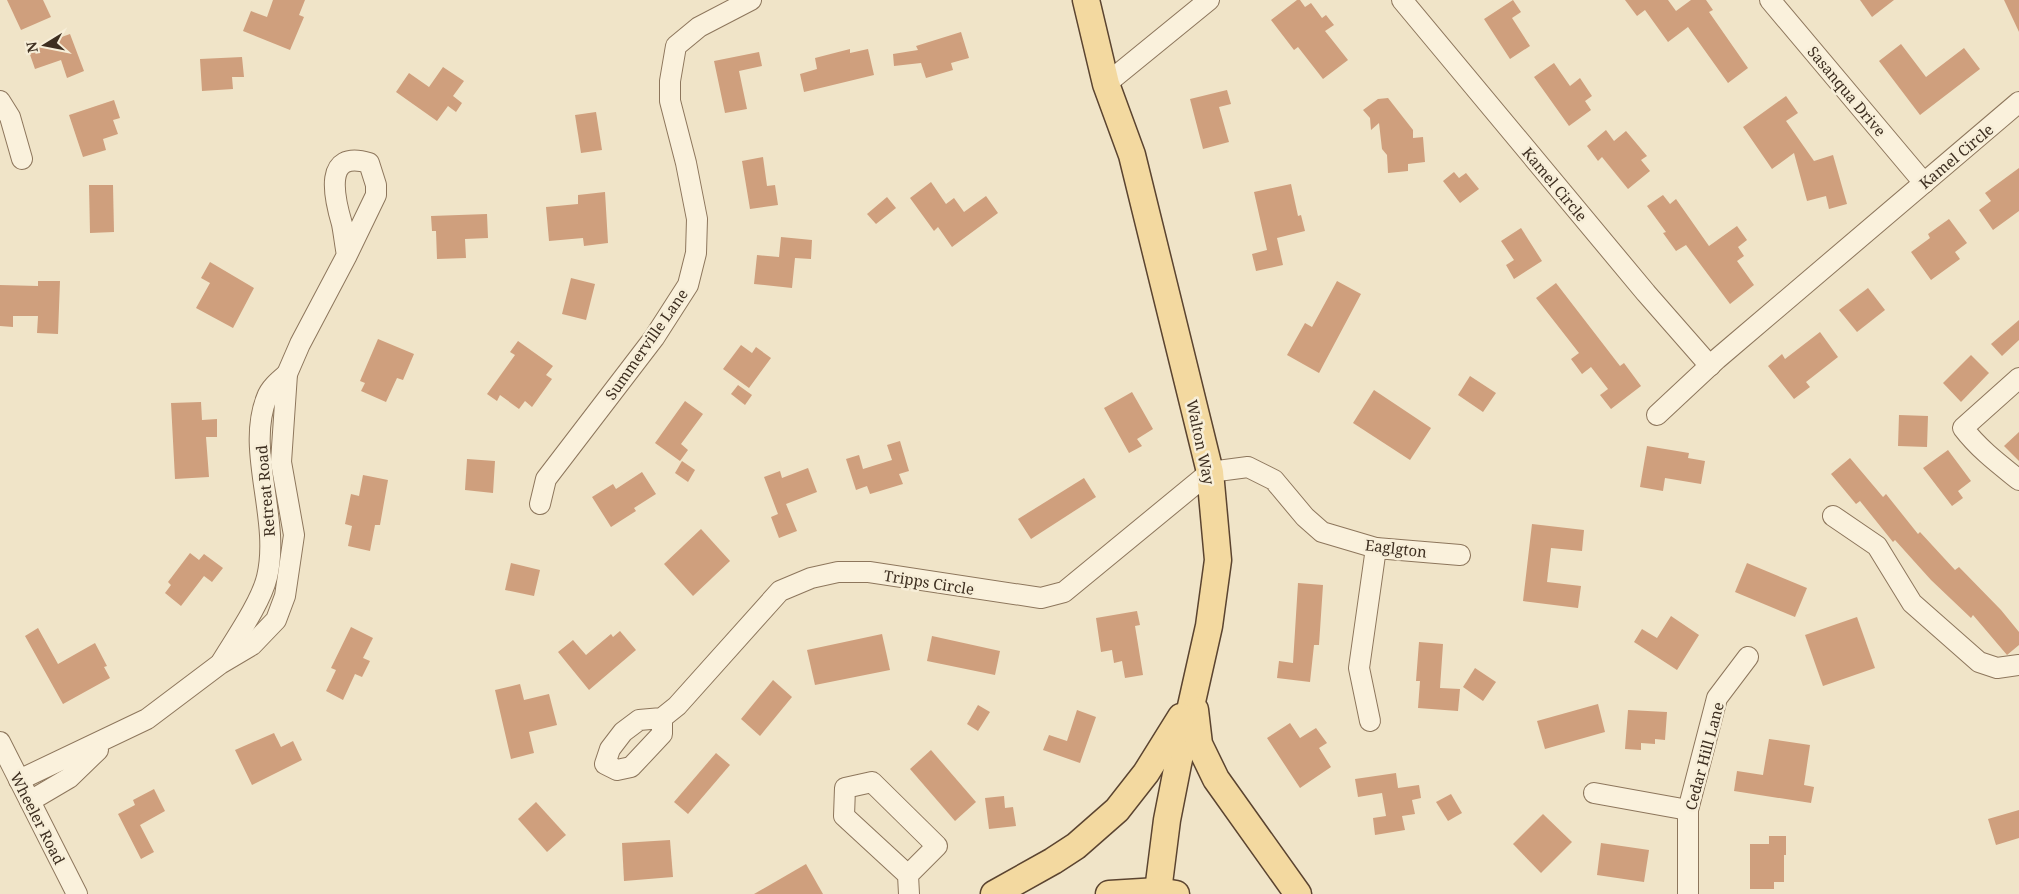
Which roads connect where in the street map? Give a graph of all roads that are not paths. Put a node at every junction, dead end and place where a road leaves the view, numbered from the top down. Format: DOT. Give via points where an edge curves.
graph roads {
  1 [pos="751,0"];
  2 [pos="1086,0"];
  3 [pos="1209,0"];
  4 [pos="1402,0"];
  5 [pos="1770,0"];
  6 [pos="1106,84"];
  7 [pos="0,101"];
  8 [pos="2019,102"];
  9 [pos="22,159"];
  10 [pos="1924,183"];
  11 [pos="347,255"];
  12 [pos="1710,366"];
  13 [pos="2019,378"];
  14 [pos="1657,415"];
  15 [pos="1210,472"];
  16 [pos="2019,480"];
  17 [pos="540,504"];
  18 [pos="1833,516"];
  19 [pos="1376,548"];
  20 [pos="1460,555"];
  21 [pos="1748,657"];
  22 [pos="2019,665"];
  23 [pos="1193,697"];
  24 [pos="662,718"];
  25 [pos="1370,721"];
  26 [pos="112,737"];
  27 [pos="0,742"];
  28 [pos="19,780"];
  29 [pos="1594,793"];
  30 [pos="30,801"];
  31 [pos="1688,810"];
  32 [pos="909,884"];
  33 [pos="1161,893"];
  34 [pos="77,894"];
  35 [pos="994,894"];
  36 [pos="1109,894"];
  37 [pos="1298,894"];
  38 [pos="1688,894"];
  1 -- 17 [label="street, Summerville Lane" via="699,27 676,46 670,102 697,219 696,253 688,285 654,338 546,479"];
  2 -- 6 [label="main road, Walton Way"];
  3 -- 6 [label="street"];
  4 -- 12 [label="street, Kamel Circle"];
  5 -- 10 [label="street, Sasanqua Drive"];
  6 -- 15 [label="main road, Walton Way" via="1132,155"];
  7 -- 9 [label="street" via="10,117"];
  8 -- 10 [label="street, Kamel Circle"];
  10 -- 12 [label="street, Kamel Circle"];
  11 -- 26 [label="street, Retreat Road" via="287,374 267,396 259,453 271,540 267,578 251,612 220,664 148,719"];
  12 -- 14 [label="street, Kamel Circle"];
  13 -- 16 [label="street" via="1963,428 1991,458"];
  15 -- 19 [label="street, Eaglgton" via="1248,466 1274,480 1322,532"];
  15 -- 23 [label="main road, Walton Way" via="1218,560 1209,626"];
  15 -- 24 [label="street, Tripps Circle" via="1064,592 1041,598 869,572 838,572 811,578 780,591 677,706"];
  18 -- 22 [label="street" via="1877,546 1912,603 1979,662 1997,668"];
  19 -- 20 [label="street, Eaglgton"];
  19 -- 25 [label="street" via="1359,668"];
  21 -- 31 [label="street, Cedar Hill Lane" via="1717,698"];
  23 -- 33 [label="main road, Walton Way" via="1178,764"];
  23 -- 35 [label="main road" via="1146,773 1117,810 1076,846"];
  23 -- 37 [label="main road" via="1199,744 1216,779"];
  26 -- 28 [label="street, Retreat Road"];
  26 -- 30 [label="street, Retreat Road" via="68,778"];
  27 -- 28 [label="street, Wheeler Road"];
  28 -- 30 [label="street, Wheeler Road"];
  29 -- 31 [label="street"];
  30 -- 34 [label="street, Wheeler Road"];
  31 -- 38 [label="street, Cedar Hill Lane"];
  32 -- 32 [label="street" via="844,816 845,788 872,782 937,846"];
  33 -- 36 [label="main road"];
}
